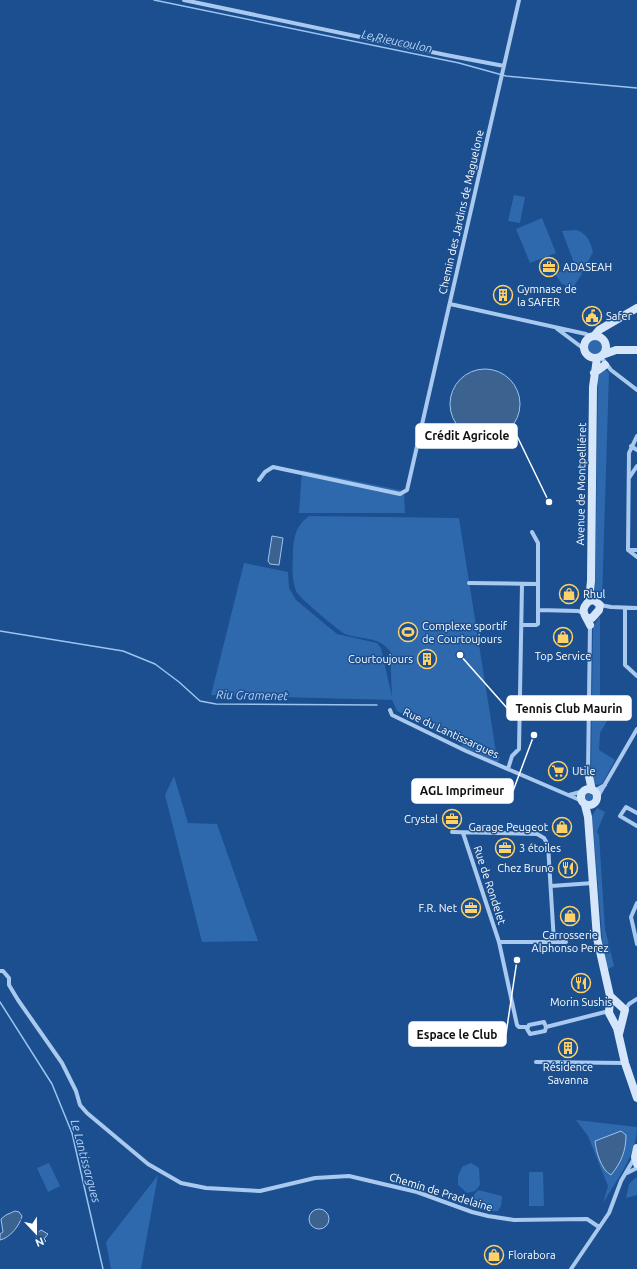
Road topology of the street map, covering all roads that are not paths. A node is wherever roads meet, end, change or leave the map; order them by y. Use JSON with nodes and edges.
{"nodes":[{"id":1,"x":184,"y":0,"type":"edge"},
{"id":2,"x":519,"y":0,"type":"edge"},
{"id":3,"x":504,"y":66,"type":"junction"},
{"id":4,"x":450,"y":304,"type":"junction"},
{"id":5,"x":637,"y":308,"type":"edge"},
{"id":6,"x":610,"y":324,"type":"junction"},
{"id":7,"x":555,"y":326,"type":"junction"},
{"id":8,"x":592,"y":337,"type":"junction"},
{"id":9,"x":606,"y":344,"type":"junction"},
{"id":10,"x":616,"y":350,"type":"junction"},
{"id":11,"x":637,"y":350,"type":"edge"},
{"id":12,"x":586,"y":352,"type":"junction"},
{"id":13,"x":601,"y":356,"type":"junction"},
{"id":14,"x":605,"y":365,"type":"junction"},
{"id":15,"x":594,"y":373,"type":"junction"},
{"id":16,"x":593,"y":387,"type":"junction"},
{"id":17,"x":637,"y":390,"type":"edge"},
{"id":18,"x":637,"y":436,"type":"edge"},
{"id":19,"x":631,"y":446,"type":"junction"},
{"id":20,"x":637,"y":450,"type":"edge"},
{"id":21,"x":637,"y":466,"type":"edge"},
{"id":22,"x":628,"y":478,"type":"junction"},
{"id":23,"x":259,"y":480,"type":"dead end"},
{"id":24,"x":532,"y":532,"type":"dead end"},
{"id":25,"x":628,"y":550,"type":"junction"},
{"id":26,"x":637,"y":550,"type":"edge"},
{"id":27,"x":637,"y":557,"type":"edge"},
{"id":28,"x":469,"y":582,"type":"dead end"},
{"id":29,"x":522,"y":584,"type":"junction"},
{"id":30,"x":538,"y":584,"type":"junction"},
{"id":31,"x":595,"y":604,"type":"junction"},
{"id":32,"x":625,"y":608,"type":"junction"},
{"id":33,"x":637,"y":608,"type":"edge"},
{"id":34,"x":538,"y":610,"type":"junction"},
{"id":35,"x":585,"y":616,"type":"junction"},
{"id":36,"x":521,"y":625,"type":"junction"},
{"id":37,"x":637,"y":676,"type":"edge"},
{"id":38,"x":390,"y":710,"type":"dead end"},
{"id":39,"x":637,"y":730,"type":"edge"},
{"id":40,"x":508,"y":769,"type":"junction"},
{"id":41,"x":588,"y":772,"type":"joint"},
{"id":42,"x":605,"y":784,"type":"junction"},
{"id":43,"x":590,"y":792,"type":"junction"},
{"id":44,"x":569,"y":794,"type":"junction"},
{"id":45,"x":586,"y":804,"type":"junction"},
{"id":46,"x":637,"y":813,"type":"edge"},
{"id":47,"x":637,"y":826,"type":"edge"},
{"id":48,"x":452,"y":832,"type":"dead end"},
{"id":49,"x":463,"y":833,"type":"junction"},
{"id":50,"x":593,"y":883,"type":"junction"},
{"id":51,"x":552,"y":886,"type":"junction"},
{"id":52,"x":637,"y":903,"type":"edge"},
{"id":53,"x":499,"y":942,"type":"junction"},
{"id":54,"x":554,"y":942,"type":"junction"},
{"id":55,"x":566,"y":942,"type":"dead end"},
{"id":56,"x":637,"y":944,"type":"edge"},
{"id":57,"x":0,"y":971,"type":"edge"},
{"id":58,"x":610,"y":996,"type":"junction"},
{"id":59,"x":637,"y":999,"type":"edge"},
{"id":60,"x":624,"y":1006,"type":"junction"},
{"id":61,"x":611,"y":1014,"type":"junction"},
{"id":62,"x":622,"y":1019,"type":"junction"},
{"id":63,"x":528,"y":1027,"type":"junction"},
{"id":64,"x":546,"y":1027,"type":"junction"},
{"id":65,"x":619,"y":1034,"type":"junction"},
{"id":66,"x":536,"y":1062,"type":"dead end"},
{"id":67,"x":625,"y":1063,"type":"junction"},
{"id":68,"x":637,"y":1098,"type":"edge"},
{"id":69,"x":637,"y":1148,"type":"edge"},
{"id":70,"x":636,"y":1160,"type":"edge"},
{"id":71,"x":637,"y":1168,"type":"edge"},
{"id":72,"x":625,"y":1174,"type":"junction"},
{"id":73,"x":599,"y":1227,"type":"junction"},
{"id":74,"x":571,"y":1269,"type":"edge"}],
"edges":[{"from":1,"to":3,"type":"street"},
{"from":2,"to":3,"type":"street","name":"Chemin des Jardins de Maguelone"},
{"from":3,"to":4,"type":"street","name":"Chemin des Jardins de Maguelone"},
{"from":4,"to":7,"type":"street","name":"Chemin des Jardins de Maguelone"},
{"from":4,"to":23,"type":"street"},
{"from":5,"to":6,"type":"street"},
{"from":6,"to":8,"type":"street"},
{"from":6,"to":9,"type":"street"},
{"from":7,"to":8,"type":"street","name":"Chemin des Jardins de Maguelone"},
{"from":7,"to":12,"type":"street","name":"Chemin des Jardins de Maguelone"},
{"from":8,"to":9,"type":"street"},
{"from":8,"to":12,"type":"street"},
{"from":9,"to":10,"type":"street"},
{"from":9,"to":13,"type":"street"},
{"from":10,"to":11,"type":"street"},
{"from":10,"to":13,"type":"street"},
{"from":12,"to":13,"type":"street"},
{"from":12,"to":16,"type":"street","name":"Avenue de Montpelliéret"},
{"from":13,"to":14,"type":"street"},
{"from":13,"to":15,"type":"street","name":"Avenue de Montpelliéret"},
{"from":14,"to":15,"type":"street"},
{"from":14,"to":17,"type":"street"},
{"from":15,"to":16,"type":"street","name":"Avenue de Montpelliéret"},
{"from":16,"to":31,"type":"street","name":"Avenue de Montpelliéret"},
{"from":18,"to":19,"type":"street"},
{"from":19,"to":20,"type":"street"},
{"from":19,"to":22,"type":"street"},
{"from":21,"to":22,"type":"street"},
{"from":22,"to":25,"type":"street"},
{"from":24,"to":30,"type":"street"},
{"from":25,"to":26,"type":"street"},
{"from":25,"to":27,"type":"street"},
{"from":28,"to":29,"type":"street"},
{"from":29,"to":30,"type":"street"},
{"from":29,"to":36,"type":"street","name":"Rue du Lantissargues"},
{"from":30,"to":34,"type":"street"},
{"from":31,"to":32,"type":"street"},
{"from":31,"to":35,"type":"street"},
{"from":31,"to":35,"type":"street"},
{"from":32,"to":33,"type":"street"},
{"from":32,"to":37,"type":"street"},
{"from":34,"to":35,"type":"street"},
{"from":34,"to":36,"type":"street"},
{"from":35,"to":41,"type":"street"},
{"from":36,"to":40,"type":"street","name":"Rue du Lantissargues"},
{"from":38,"to":40,"type":"street","name":"Rue du Lantissargues"},
{"from":39,"to":42,"type":"street"},
{"from":40,"to":44,"type":"street","name":"Rue du Lantissargues"},
{"from":41,"to":43,"type":"street"},
{"from":42,"to":43,"type":"street"},
{"from":42,"to":43,"type":"street"},
{"from":43,"to":44,"type":"street"},
{"from":43,"to":45,"type":"street"},
{"from":43,"to":45,"type":"street"},
{"from":44,"to":45,"type":"street","name":"Rue du Lantissargues"},
{"from":45,"to":50,"type":"street"},
{"from":46,"to":47,"type":"street"},
{"from":48,"to":49,"type":"street","name":"Rue de Rondelet"},
{"from":49,"to":51,"type":"street","name":"Rue de Rondelet"},
{"from":49,"to":53,"type":"street","name":"Rue de Rondelet"},
{"from":50,"to":51,"type":"street"},
{"from":50,"to":58,"type":"street"},
{"from":51,"to":54,"type":"street","name":"Rue de Rondelet"},
{"from":52,"to":56,"type":"street"},
{"from":53,"to":54,"type":"street","name":"Rue de Rondelet"},
{"from":53,"to":63,"type":"street","name":"Rue de Rondelet"},
{"from":54,"to":55,"type":"street","name":"Rue de Rondelet"},
{"from":57,"to":73,"type":"street","name":"Chemin de Pradelaine"},
{"from":58,"to":60,"type":"street"},
{"from":58,"to":61,"type":"street"},
{"from":59,"to":60,"type":"street"},
{"from":60,"to":61,"type":"street"},
{"from":60,"to":62,"type":"street"},
{"from":61,"to":62,"type":"street"},
{"from":61,"to":64,"type":"street"},
{"from":61,"to":65,"type":"street"},
{"from":62,"to":65,"type":"street"},
{"from":63,"to":64,"type":"street"},
{"from":63,"to":64,"type":"street"},
{"from":65,"to":67,"type":"street"},
{"from":66,"to":67,"type":"street"},
{"from":67,"to":68,"type":"street"},
{"from":69,"to":70,"type":"street"},
{"from":70,"to":72,"type":"street"},
{"from":71,"to":72,"type":"street"},
{"from":72,"to":73,"type":"street"},
{"from":73,"to":74,"type":"street"}]}
